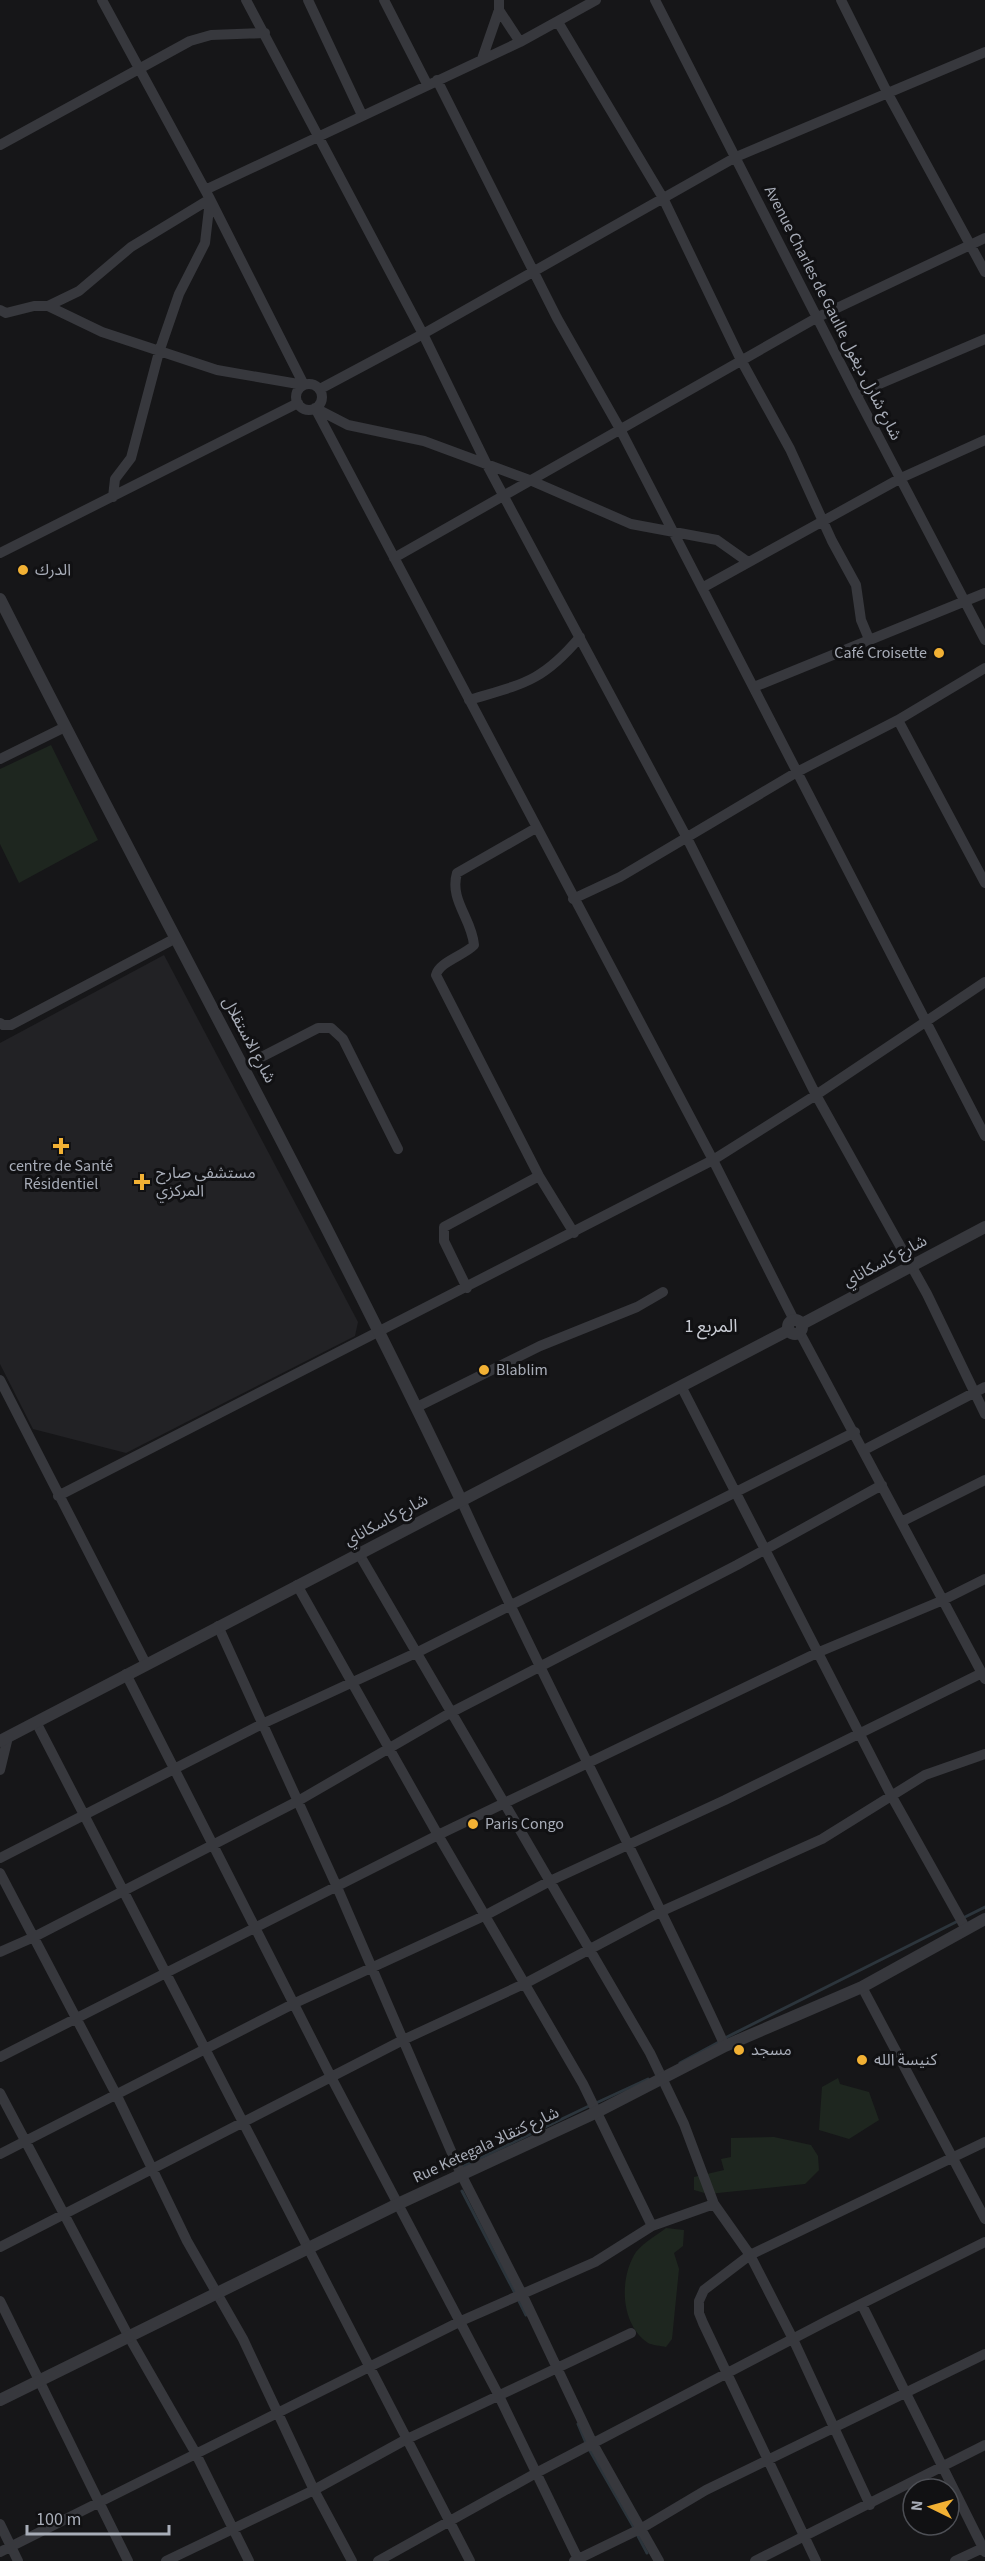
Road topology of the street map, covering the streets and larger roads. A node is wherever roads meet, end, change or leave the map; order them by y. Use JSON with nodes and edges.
{"nodes":[{"id":1,"x":102,"y":0,"type":"edge"},
{"id":2,"x":246,"y":0,"type":"edge"},
{"id":3,"x":308,"y":0,"type":"edge"},
{"id":4,"x":384,"y":0,"type":"edge"},
{"id":5,"x":596,"y":0,"type":"edge"},
{"id":6,"x":655,"y":0,"type":"edge"},
{"id":7,"x":841,"y":0,"type":"edge"},
{"id":8,"x":499,"y":5,"type":"edge"},
{"id":9,"x":558,"y":22,"type":"junction"},
{"id":10,"x":265,"y":33,"type":"junction"},
{"id":11,"x":520,"y":42,"type":"junction"},
{"id":12,"x":985,"y":52,"type":"edge"},
{"id":13,"x":482,"y":59,"type":"junction"},
{"id":14,"x":139,"y":67,"type":"junction"},
{"id":15,"x":432,"y":82,"type":"junction"},
{"id":16,"x":888,"y":94,"type":"junction"},
{"id":17,"x":362,"y":115,"type":"junction"},
{"id":18,"x":320,"y":136,"type":"junction"},
{"id":19,"x":0,"y":145,"type":"edge"},
{"id":20,"x":736,"y":157,"type":"junction"},
{"id":21,"x":207,"y":194,"type":"junction"},
{"id":22,"x":663,"y":198,"type":"junction"},
{"id":23,"x":985,"y":238,"type":"edge"},
{"id":24,"x":971,"y":245,"type":"junction"},
{"id":25,"x":534,"y":270,"type":"junction"},
{"id":26,"x":985,"y":272,"type":"edge"},
{"id":27,"x":48,"y":306,"type":"junction"},
{"id":28,"x":0,"y":310,"type":"edge"},
{"id":29,"x":818,"y":317,"type":"junction"},
{"id":30,"x":423,"y":334,"type":"junction"},
{"id":31,"x":985,"y":339,"type":"edge"},
{"id":32,"x":159,"y":352,"type":"junction"},
{"id":33,"x":741,"y":360,"type":"junction"},
{"id":34,"x":304,"y":385,"type":"junction"},
{"id":35,"x":320,"y":389,"type":"junction"},
{"id":36,"x":856,"y":394,"type":"junction"},
{"id":37,"x":298,"y":403,"type":"junction"},
{"id":38,"x":315,"y":408,"type":"junction"},
{"id":39,"x":620,"y":429,"type":"junction"},
{"id":40,"x":985,"y":440,"type":"edge"},
{"id":41,"x":487,"y":465,"type":"junction"},
{"id":42,"x":901,"y":478,"type":"junction"},
{"id":43,"x":532,"y":481,"type":"junction"},
{"id":44,"x":112,"y":496,"type":"junction"},
{"id":45,"x":505,"y":496,"type":"junction"},
{"id":46,"x":822,"y":522,"type":"junction"},
{"id":47,"x":672,"y":533,"type":"junction"},
{"id":48,"x":0,"y":553,"type":"edge"},
{"id":49,"x":394,"y":558,"type":"junction"},
{"id":50,"x":748,"y":562,"type":"junction"},
{"id":51,"x":702,"y":588,"type":"junction"},
{"id":52,"x":985,"y":593,"type":"edge"},
{"id":53,"x":0,"y":599,"type":"edge"},
{"id":54,"x":966,"y":601,"type":"junction"},
{"id":55,"x":580,"y":637,"type":"junction"},
{"id":56,"x":869,"y":639,"type":"junction"},
{"id":57,"x":985,"y":640,"type":"edge"},
{"id":58,"x":985,"y":668,"type":"edge"},
{"id":59,"x":754,"y":687,"type":"junction"},
{"id":60,"x":469,"y":700,"type":"junction"},
{"id":61,"x":898,"y":720,"type":"junction"},
{"id":62,"x":65,"y":727,"type":"junction"},
{"id":63,"x":0,"y":759,"type":"edge"},
{"id":64,"x":797,"y":772,"type":"junction"},
{"id":65,"x":536,"y":828,"type":"junction"},
{"id":66,"x":687,"y":838,"type":"junction"},
{"id":67,"x":985,"y":883,"type":"edge"},
{"id":68,"x":573,"y":899,"type":"junction"},
{"id":69,"x":176,"y":938,"type":"junction"},
{"id":70,"x":985,"y":982,"type":"edge"},
{"id":71,"x":926,"y":1022,"type":"junction"},
{"id":72,"x":0,"y":1023,"type":"edge"},
{"id":73,"x":244,"y":1066,"type":"junction"},
{"id":74,"x":816,"y":1095,"type":"junction"},
{"id":75,"x":985,"y":1136,"type":"edge"},
{"id":76,"x":398,"y":1149,"type":"dead end"},
{"id":77,"x":713,"y":1160,"type":"junction"},
{"id":78,"x":539,"y":1176,"type":"junction"},
{"id":79,"x":985,"y":1227,"type":"edge"},
{"id":80,"x":574,"y":1233,"type":"junction"},
{"id":81,"x":910,"y":1265,"type":"junction"},
{"id":82,"x":467,"y":1288,"type":"junction"},
{"id":83,"x":663,"y":1292,"type":"dead end"},
{"id":84,"x":796,"y":1327,"type":"junction"},
{"id":85,"x":381,"y":1332,"type":"junction"},
{"id":86,"x":0,"y":1380,"type":"edge"},
{"id":87,"x":681,"y":1386,"type":"junction"},
{"id":88,"x":985,"y":1387,"type":"edge"},
{"id":89,"x":972,"y":1393,"type":"junction"},
{"id":90,"x":417,"y":1407,"type":"junction"},
{"id":91,"x":985,"y":1414,"type":"edge"},
{"id":92,"x":855,"y":1432,"type":"junction"},
{"id":93,"x":864,"y":1450,"type":"junction"},
{"id":94,"x":985,"y":1480,"type":"edge"},
{"id":95,"x":882,"y":1485,"type":"junction"},
{"id":96,"x":735,"y":1492,"type":"junction"},
{"id":97,"x":58,"y":1496,"type":"junction"},
{"id":98,"x":461,"y":1500,"type":"junction"},
{"id":99,"x":901,"y":1522,"type":"junction"},
{"id":100,"x":766,"y":1549,"type":"junction"},
{"id":101,"x":359,"y":1554,"type":"junction"},
{"id":102,"x":985,"y":1579,"type":"edge"},
{"id":103,"x":297,"y":1585,"type":"junction"},
{"id":104,"x":941,"y":1600,"type":"junction"},
{"id":105,"x":508,"y":1605,"type":"junction"},
{"id":106,"x":218,"y":1626,"type":"junction"},
{"id":107,"x":418,"y":1652,"type":"junction"},
{"id":108,"x":819,"y":1652,"type":"junction"},
{"id":109,"x":146,"y":1664,"type":"junction"},
{"id":110,"x":540,"y":1667,"type":"junction"},
{"id":111,"x":126,"y":1674,"type":"junction"},
{"id":112,"x":983,"y":1676,"type":"edge"},
{"id":113,"x":351,"y":1683,"type":"junction"},
{"id":114,"x":450,"y":1713,"type":"junction"},
{"id":115,"x":36,"y":1722,"type":"junction"},
{"id":116,"x":262,"y":1725,"type":"junction"},
{"id":117,"x":860,"y":1731,"type":"junction"},
{"id":118,"x":4,"y":1739,"type":"edge"},
{"id":119,"x":389,"y":1747,"type":"junction"},
{"id":120,"x":985,"y":1754,"type":"edge"},
{"id":121,"x":586,"y":1763,"type":"junction"},
{"id":122,"x":0,"y":1770,"type":"edge"},
{"id":123,"x":175,"y":1771,"type":"junction"},
{"id":124,"x":891,"y":1795,"type":"junction"},
{"id":125,"x":298,"y":1801,"type":"junction"},
{"id":126,"x":504,"y":1803,"type":"junction"},
{"id":127,"x":85,"y":1815,"type":"junction"},
{"id":128,"x":438,"y":1835,"type":"junction"},
{"id":129,"x":629,"y":1843,"type":"junction"},
{"id":130,"x":213,"y":1845,"type":"junction"},
{"id":131,"x":0,"y":1858,"type":"edge"},
{"id":132,"x":0,"y":1873,"type":"edge"},
{"id":133,"x":550,"y":1881,"type":"junction"},
{"id":134,"x":337,"y":1887,"type":"junction"},
{"id":135,"x":123,"y":1890,"type":"junction"},
{"id":136,"x":660,"y":1912,"type":"junction"},
{"id":137,"x":486,"y":1915,"type":"junction"},
{"id":138,"x":985,"y":1919,"type":"edge"},
{"id":139,"x":256,"y":1928,"type":"junction"},
{"id":140,"x":966,"y":1929,"type":"junction"},
{"id":141,"x":34,"y":1937,"type":"junction"},
{"id":142,"x":588,"y":1950,"type":"junction"},
{"id":143,"x":0,"y":1952,"type":"edge"},
{"id":144,"x":372,"y":1966,"type":"junction"},
{"id":145,"x":165,"y":1972,"type":"junction"},
{"id":146,"x":526,"y":1983,"type":"junction"},
{"id":147,"x":862,"y":1987,"type":"junction"},
{"id":148,"x":295,"y":2003,"type":"junction"},
{"id":149,"x":76,"y":2019,"type":"junction"},
{"id":150,"x":403,"y":2040,"type":"junction"},
{"id":151,"x":725,"y":2046,"type":"junction"},
{"id":152,"x":206,"y":2049,"type":"junction"},
{"id":153,"x":0,"y":2057,"type":"edge"},
{"id":154,"x":331,"y":2077,"type":"junction"},
{"id":155,"x":663,"y":2078,"type":"junction"},
{"id":156,"x":0,"y":2093,"type":"edge"},
{"id":157,"x":117,"y":2096,"type":"junction"},
{"id":158,"x":597,"y":2112,"type":"junction"},
{"id":159,"x":242,"y":2122,"type":"junction"},
{"id":160,"x":26,"y":2142,"type":"junction"},
{"id":161,"x":985,"y":2142,"type":"edge"},
{"id":162,"x":0,"y":2154,"type":"edge"},
{"id":163,"x":952,"y":2159,"type":"junction"},
{"id":164,"x":151,"y":2171,"type":"junction"},
{"id":165,"x":461,"y":2174,"type":"junction"},
{"id":166,"x":400,"y":2203,"type":"junction"},
{"id":167,"x":714,"y":2204,"type":"junction"},
{"id":168,"x":65,"y":2214,"type":"junction"},
{"id":169,"x":985,"y":2219,"type":"edge"},
{"id":170,"x":652,"y":2226,"type":"junction"},
{"id":171,"x":985,"y":2242,"type":"edge"},
{"id":172,"x":0,"y":2247,"type":"edge"},
{"id":173,"x":307,"y":2249,"type":"junction"},
{"id":174,"x":750,"y":2255,"type":"junction"},
{"id":175,"x":216,"y":2294,"type":"junction"},
{"id":176,"x":522,"y":2294,"type":"junction"},
{"id":177,"x":0,"y":2301,"type":"edge"},
{"id":178,"x":862,"y":2305,"type":"junction"},
{"id":179,"x":461,"y":2321,"type":"junction"},
{"id":180,"x":631,"y":2332,"type":"dead end"},
{"id":181,"x":129,"y":2337,"type":"junction"},
{"id":182,"x":793,"y":2339,"type":"junction"},
{"id":183,"x":985,"y":2354,"type":"edge"},
{"id":184,"x":557,"y":2366,"type":"junction"},
{"id":185,"x":370,"y":2368,"type":"junction"},
{"id":186,"x":728,"y":2374,"type":"junction"},
{"id":187,"x":40,"y":2380,"type":"junction"},
{"id":188,"x":906,"y":2393,"type":"junction"},
{"id":189,"x":498,"y":2394,"type":"junction"},
{"id":190,"x":0,"y":2400,"type":"edge"},
{"id":191,"x":278,"y":2413,"type":"junction"},
{"id":192,"x":835,"y":2428,"type":"junction"},
{"id":193,"x":405,"y":2439,"type":"junction"},
{"id":194,"x":593,"y":2444,"type":"junction"},
{"id":195,"x":985,"y":2445,"type":"edge"},
{"id":196,"x":195,"y":2452,"type":"junction"},
{"id":197,"x":768,"y":2461,"type":"junction"},
{"id":198,"x":941,"y":2468,"type":"junction"},
{"id":199,"x":538,"y":2472,"type":"junction"},
{"id":200,"x":314,"y":2490,"type":"junction"},
{"id":201,"x":100,"y":2501,"type":"junction"},
{"id":202,"x":870,"y":2505,"type":"junction"},
{"id":203,"x":450,"y":2522,"type":"junction"},
{"id":204,"x":0,"y":2524,"type":"edge"},
{"id":205,"x":231,"y":2528,"type":"junction"},
{"id":206,"x":642,"y":2528,"type":"junction"},
{"id":207,"x":803,"y":2536,"type":"junction"},
{"id":208,"x":11,"y":2546,"type":"junction"},
{"id":209,"x":984,"y":2549,"type":"edge"},
{"id":210,"x":0,"y":2552,"type":"edge"},
{"id":211,"x":577,"y":2560,"type":"edge"},
{"id":212,"x":18,"y":2561,"type":"edge"},
{"id":213,"x":128,"y":2561,"type":"edge"},
{"id":214,"x":166,"y":2561,"type":"edge"},
{"id":215,"x":249,"y":2561,"type":"edge"},
{"id":216,"x":352,"y":2561,"type":"edge"},
{"id":217,"x":378,"y":2561,"type":"edge"},
{"id":218,"x":470,"y":2561,"type":"edge"},
{"id":219,"x":658,"y":2561,"type":"edge"},
{"id":220,"x":755,"y":2561,"type":"edge"},
{"id":221,"x":816,"y":2561,"type":"edge"},
{"id":222,"x":955,"y":2561,"type":"edge"}],
"edges":[{"from":1,"to":14,"type":"street"},
{"from":2,"to":10,"type":"street"},
{"from":3,"to":17,"type":"street"},
{"from":4,"to":15,"type":"street"},
{"from":5,"to":9,"type":"street"},
{"from":6,"to":20,"type":"street","name":"Avenue Charles de Gaulle شارع شارل ديغول"},
{"from":7,"to":16,"type":"street"},
{"from":8,"to":11,"type":"street"},
{"from":8,"to":13,"type":"street"},
{"from":9,"to":11,"type":"street"},
{"from":9,"to":22,"type":"street"},
{"from":10,"to":14,"type":"street"},
{"from":10,"to":18,"type":"street"},
{"from":11,"to":13,"type":"street"},
{"from":12,"to":16,"type":"street"},
{"from":13,"to":15,"type":"street"},
{"from":14,"to":19,"type":"street"},
{"from":14,"to":21,"type":"street"},
{"from":15,"to":17,"type":"street"},
{"from":15,"to":25,"type":"street"},
{"from":16,"to":20,"type":"street"},
{"from":16,"to":24,"type":"street"},
{"from":17,"to":18,"type":"street"},
{"from":18,"to":21,"type":"street"},
{"from":18,"to":30,"type":"street"},
{"from":20,"to":22,"type":"street"},
{"from":20,"to":29,"type":"street","name":"Avenue Charles de Gaulle شارع شارل ديغول"},
{"from":21,"to":27,"type":"street"},
{"from":21,"to":32,"type":"street"},
{"from":21,"to":34,"type":"street"},
{"from":22,"to":25,"type":"street"},
{"from":22,"to":33,"type":"street"},
{"from":23,"to":24,"type":"street"},
{"from":24,"to":26,"type":"street"},
{"from":24,"to":29,"type":"street"},
{"from":25,"to":30,"type":"street"},
{"from":25,"to":39,"type":"street"},
{"from":27,"to":28,"type":"street"},
{"from":27,"to":32,"type":"street"},
{"from":29,"to":33,"type":"street"},
{"from":29,"to":36,"type":"street","name":"Avenue Charles de Gaulle شارع شارل ديغول"},
{"from":30,"to":35,"type":"street"},
{"from":30,"to":41,"type":"street"},
{"from":31,"to":36,"type":"street"},
{"from":32,"to":34,"type":"street"},
{"from":32,"to":44,"type":"street"},
{"from":33,"to":39,"type":"street"},
{"from":33,"to":46,"type":"street"},
{"from":34,"to":35,"type":"street"},
{"from":34,"to":37,"type":"street"},
{"from":35,"to":38,"type":"street"},
{"from":36,"to":42,"type":"street","name":"Avenue Charles de Gaulle شارع شارل ديغول"},
{"from":37,"to":38,"type":"street"},
{"from":37,"to":44,"type":"street"},
{"from":38,"to":41,"type":"street"},
{"from":38,"to":49,"type":"street"},
{"from":39,"to":43,"type":"street"},
{"from":39,"to":47,"type":"street"},
{"from":40,"to":42,"type":"street"},
{"from":41,"to":43,"type":"street"},
{"from":41,"to":45,"type":"street"},
{"from":42,"to":46,"type":"street"},
{"from":42,"to":54,"type":"street","name":"Avenue Charles de Gaulle شارع شارل ديغول"},
{"from":43,"to":45,"type":"street"},
{"from":43,"to":47,"type":"street"},
{"from":44,"to":48,"type":"street"},
{"from":45,"to":49,"type":"street"},
{"from":45,"to":55,"type":"street"},
{"from":46,"to":50,"type":"street"},
{"from":46,"to":56,"type":"street"},
{"from":47,"to":50,"type":"street"},
{"from":47,"to":51,"type":"street"},
{"from":49,"to":60,"type":"street"},
{"from":50,"to":51,"type":"street"},
{"from":51,"to":59,"type":"street"},
{"from":52,"to":54,"type":"street"},
{"from":53,"to":62,"type":"street","name":"شارع الاستقلال"},
{"from":54,"to":56,"type":"street"},
{"from":54,"to":57,"type":"street","name":"Avenue Charles de Gaulle شارع شارل ديغول"},
{"from":55,"to":60,"type":"street"},
{"from":55,"to":66,"type":"street"},
{"from":56,"to":59,"type":"street"},
{"from":58,"to":61,"type":"street"},
{"from":59,"to":64,"type":"street"},
{"from":60,"to":65,"type":"street"},
{"from":61,"to":64,"type":"street"},
{"from":61,"to":67,"type":"street"},
{"from":62,"to":63,"type":"street"},
{"from":62,"to":69,"type":"street","name":"شارع الاستقلال"},
{"from":64,"to":66,"type":"street"},
{"from":64,"to":71,"type":"street"},
{"from":65,"to":68,"type":"street"},
{"from":65,"to":78,"type":"street"},
{"from":66,"to":68,"type":"street"},
{"from":66,"to":74,"type":"street"},
{"from":68,"to":77,"type":"street"},
{"from":69,"to":72,"type":"street"},
{"from":69,"to":73,"type":"street","name":"شارع الاستقلال"},
{"from":70,"to":71,"type":"street"},
{"from":71,"to":74,"type":"street"},
{"from":71,"to":75,"type":"street"},
{"from":73,"to":76,"type":"street"},
{"from":73,"to":85,"type":"street","name":"شارع الاستقلال"},
{"from":74,"to":77,"type":"street"},
{"from":74,"to":81,"type":"street"},
{"from":77,"to":80,"type":"street"},
{"from":77,"to":84,"type":"street"},
{"from":78,"to":80,"type":"street"},
{"from":78,"to":82,"type":"street"},
{"from":79,"to":81,"type":"street","name":"شارع كاسكاناي"},
{"from":80,"to":82,"type":"street"},
{"from":81,"to":84,"type":"street","name":"شارع كاسكاناي"},
{"from":81,"to":89,"type":"street"},
{"from":82,"to":85,"type":"street"},
{"from":83,"to":90,"type":"street"},
{"from":84,"to":87,"type":"street","name":"شارع كاسكاناي"},
{"from":84,"to":92,"type":"street"},
{"from":85,"to":90,"type":"street","name":"شارع الاستقلال"},
{"from":85,"to":97,"type":"street"},
{"from":86,"to":97,"type":"street"},
{"from":87,"to":96,"type":"street"},
{"from":87,"to":98,"type":"street","name":"شارع كاسكاناي"},
{"from":88,"to":89,"type":"street"},
{"from":89,"to":91,"type":"street"},
{"from":89,"to":93,"type":"street"},
{"from":90,"to":98,"type":"street","name":"شارع الاستقلال"},
{"from":92,"to":93,"type":"street"},
{"from":92,"to":96,"type":"street"},
{"from":93,"to":95,"type":"street"},
{"from":94,"to":99,"type":"street"},
{"from":95,"to":99,"type":"street"},
{"from":95,"to":100,"type":"street"},
{"from":96,"to":100,"type":"street"},
{"from":96,"to":105,"type":"street"},
{"from":97,"to":109,"type":"street"},
{"from":98,"to":101,"type":"street","name":"شارع كاسكاناي"},
{"from":98,"to":105,"type":"street"},
{"from":99,"to":104,"type":"street"},
{"from":100,"to":108,"type":"street"},
{"from":100,"to":110,"type":"street"},
{"from":101,"to":103,"type":"street","name":"شارع كاسكاناي"},
{"from":101,"to":107,"type":"street"},
{"from":102,"to":104,"type":"street"},
{"from":103,"to":106,"type":"street","name":"شارع كاسكاناي"},
{"from":103,"to":113,"type":"street"},
{"from":104,"to":108,"type":"street"},
{"from":104,"to":112,"type":"street"},
{"from":105,"to":107,"type":"street"},
{"from":105,"to":110,"type":"street"},
{"from":106,"to":109,"type":"street","name":"شارع كاسكاناي"},
{"from":106,"to":116,"type":"street"},
{"from":107,"to":113,"type":"street"},
{"from":107,"to":114,"type":"street"},
{"from":108,"to":117,"type":"street"},
{"from":108,"to":121,"type":"street"},
{"from":109,"to":111,"type":"street","name":"شارع كاسكاناي"},
{"from":110,"to":114,"type":"street"},
{"from":110,"to":121,"type":"street"},
{"from":111,"to":115,"type":"street","name":"شارع كاسكاناي"},
{"from":111,"to":123,"type":"street"},
{"from":112,"to":117,"type":"street"},
{"from":113,"to":116,"type":"street"},
{"from":113,"to":119,"type":"street"},
{"from":114,"to":119,"type":"street"},
{"from":114,"to":126,"type":"street"},
{"from":115,"to":118,"type":"street","name":"شارع كاسكاناي"},
{"from":115,"to":127,"type":"street"},
{"from":116,"to":123,"type":"street"},
{"from":116,"to":125,"type":"street"},
{"from":117,"to":124,"type":"street"},
{"from":117,"to":129,"type":"street"},
{"from":118,"to":122,"type":"street"},
{"from":119,"to":125,"type":"street"},
{"from":119,"to":128,"type":"street"},
{"from":120,"to":124,"type":"street"},
{"from":121,"to":126,"type":"street"},
{"from":121,"to":129,"type":"street"},
{"from":123,"to":127,"type":"street"},
{"from":123,"to":130,"type":"street"},
{"from":124,"to":136,"type":"street"},
{"from":124,"to":140,"type":"street"},
{"from":125,"to":130,"type":"street"},
{"from":125,"to":134,"type":"street"},
{"from":126,"to":128,"type":"street"},
{"from":126,"to":133,"type":"street"},
{"from":127,"to":131,"type":"street"},
{"from":127,"to":135,"type":"street"},
{"from":128,"to":134,"type":"street"},
{"from":128,"to":137,"type":"street"},
{"from":129,"to":133,"type":"street"},
{"from":129,"to":136,"type":"street"},
{"from":130,"to":135,"type":"street"},
{"from":130,"to":139,"type":"street"},
{"from":132,"to":141,"type":"street"},
{"from":133,"to":137,"type":"street"},
{"from":133,"to":142,"type":"street"},
{"from":134,"to":139,"type":"street"},
{"from":134,"to":144,"type":"street"},
{"from":135,"to":141,"type":"street"},
{"from":135,"to":145,"type":"street"},
{"from":136,"to":142,"type":"street"},
{"from":136,"to":151,"type":"street"},
{"from":137,"to":144,"type":"street"},
{"from":137,"to":146,"type":"street"},
{"from":138,"to":140,"type":"street","name":"Rue Ketegala شارع كتقالا"},
{"from":139,"to":145,"type":"street"},
{"from":139,"to":148,"type":"street"},
{"from":140,"to":147,"type":"street","name":"Rue Ketegala شارع كتقالا"},
{"from":141,"to":143,"type":"street"},
{"from":141,"to":149,"type":"street"},
{"from":142,"to":146,"type":"street"},
{"from":142,"to":155,"type":"street"},
{"from":144,"to":148,"type":"street"},
{"from":144,"to":150,"type":"street"},
{"from":145,"to":149,"type":"street"},
{"from":145,"to":152,"type":"street"},
{"from":146,"to":150,"type":"street"},
{"from":146,"to":158,"type":"street"},
{"from":147,"to":151,"type":"street","name":"Rue Ketegala شارع كتقالا"},
{"from":147,"to":163,"type":"street"},
{"from":148,"to":152,"type":"street"},
{"from":148,"to":154,"type":"street"},
{"from":149,"to":153,"type":"street"},
{"from":149,"to":157,"type":"street"},
{"from":150,"to":154,"type":"street"},
{"from":150,"to":165,"type":"street"},
{"from":151,"to":155,"type":"street","name":"Rue Ketegala شارع كتقالا"},
{"from":152,"to":157,"type":"street"},
{"from":152,"to":159,"type":"street"},
{"from":154,"to":159,"type":"street"},
{"from":154,"to":166,"type":"street"},
{"from":155,"to":158,"type":"street","name":"Rue Ketegala شارع كتقالا"},
{"from":155,"to":167,"type":"street"},
{"from":156,"to":160,"type":"street"},
{"from":157,"to":160,"type":"street"},
{"from":157,"to":164,"type":"street"},
{"from":158,"to":165,"type":"street","name":"Rue Ketegala شارع كتقالا"},
{"from":158,"to":170,"type":"street"},
{"from":159,"to":164,"type":"street"},
{"from":159,"to":173,"type":"street"},
{"from":160,"to":162,"type":"street"},
{"from":160,"to":168,"type":"street"},
{"from":161,"to":163,"type":"street"},
{"from":163,"to":169,"type":"street"},
{"from":163,"to":174,"type":"street"},
{"from":164,"to":168,"type":"street"},
{"from":164,"to":175,"type":"street"},
{"from":165,"to":166,"type":"street","name":"Rue Ketegala شارع كتقالا"},
{"from":165,"to":176,"type":"street"},
{"from":166,"to":173,"type":"street","name":"Rue Ketegala شارع كتقالا"},
{"from":166,"to":179,"type":"street"},
{"from":167,"to":170,"type":"street"},
{"from":167,"to":174,"type":"street"},
{"from":168,"to":172,"type":"street"},
{"from":168,"to":181,"type":"street"},
{"from":170,"to":176,"type":"street"},
{"from":171,"to":178,"type":"street"},
{"from":173,"to":175,"type":"street","name":"Rue Ketegala شارع كتقالا"},
{"from":173,"to":185,"type":"street"},
{"from":174,"to":182,"type":"street"},
{"from":174,"to":186,"type":"street"},
{"from":175,"to":181,"type":"street","name":"Rue Ketegala شارع كتقالا"},
{"from":175,"to":191,"type":"street"},
{"from":176,"to":179,"type":"street"},
{"from":176,"to":184,"type":"street"},
{"from":177,"to":187,"type":"street"},
{"from":178,"to":182,"type":"street"},
{"from":178,"to":188,"type":"street"},
{"from":179,"to":185,"type":"street"},
{"from":179,"to":189,"type":"street"},
{"from":180,"to":184,"type":"street"},
{"from":181,"to":187,"type":"street","name":"Rue Ketegala شارع كتقالا"},
{"from":181,"to":196,"type":"street"},
{"from":182,"to":186,"type":"street"},
{"from":182,"to":192,"type":"street"},
{"from":183,"to":188,"type":"street"},
{"from":184,"to":189,"type":"street"},
{"from":184,"to":194,"type":"street"},
{"from":185,"to":191,"type":"street"},
{"from":185,"to":193,"type":"street"},
{"from":186,"to":194,"type":"street"},
{"from":186,"to":197,"type":"street"},
{"from":187,"to":190,"type":"street","name":"Rue Ketegala شارع كتقالا"},
{"from":187,"to":201,"type":"street"},
{"from":188,"to":192,"type":"street"},
{"from":188,"to":198,"type":"street"},
{"from":189,"to":193,"type":"street"},
{"from":189,"to":199,"type":"street"},
{"from":191,"to":196,"type":"street"},
{"from":191,"to":200,"type":"street"},
{"from":192,"to":197,"type":"street"},
{"from":192,"to":202,"type":"street"},
{"from":193,"to":200,"type":"street"},
{"from":193,"to":203,"type":"street"},
{"from":194,"to":199,"type":"street"},
{"from":194,"to":206,"type":"street"},
{"from":195,"to":198,"type":"street"},
{"from":196,"to":201,"type":"street"},
{"from":196,"to":205,"type":"street"},
{"from":197,"to":206,"type":"street"},
{"from":197,"to":207,"type":"street"},
{"from":198,"to":202,"type":"street"},
{"from":198,"to":209,"type":"street"},
{"from":199,"to":203,"type":"street"},
{"from":199,"to":211,"type":"street"},
{"from":200,"to":205,"type":"street"},
{"from":200,"to":216,"type":"street"},
{"from":201,"to":208,"type":"street"},
{"from":201,"to":213,"type":"street"},
{"from":202,"to":207,"type":"street"},
{"from":203,"to":217,"type":"street"},
{"from":203,"to":218,"type":"street"},
{"from":204,"to":208,"type":"street"},
{"from":205,"to":214,"type":"street"},
{"from":205,"to":215,"type":"street"},
{"from":206,"to":211,"type":"street"},
{"from":206,"to":219,"type":"street"},
{"from":207,"to":220,"type":"street"},
{"from":207,"to":221,"type":"street"},
{"from":208,"to":210,"type":"street"},
{"from":208,"to":212,"type":"street"},
{"from":209,"to":222,"type":"street"}]}
